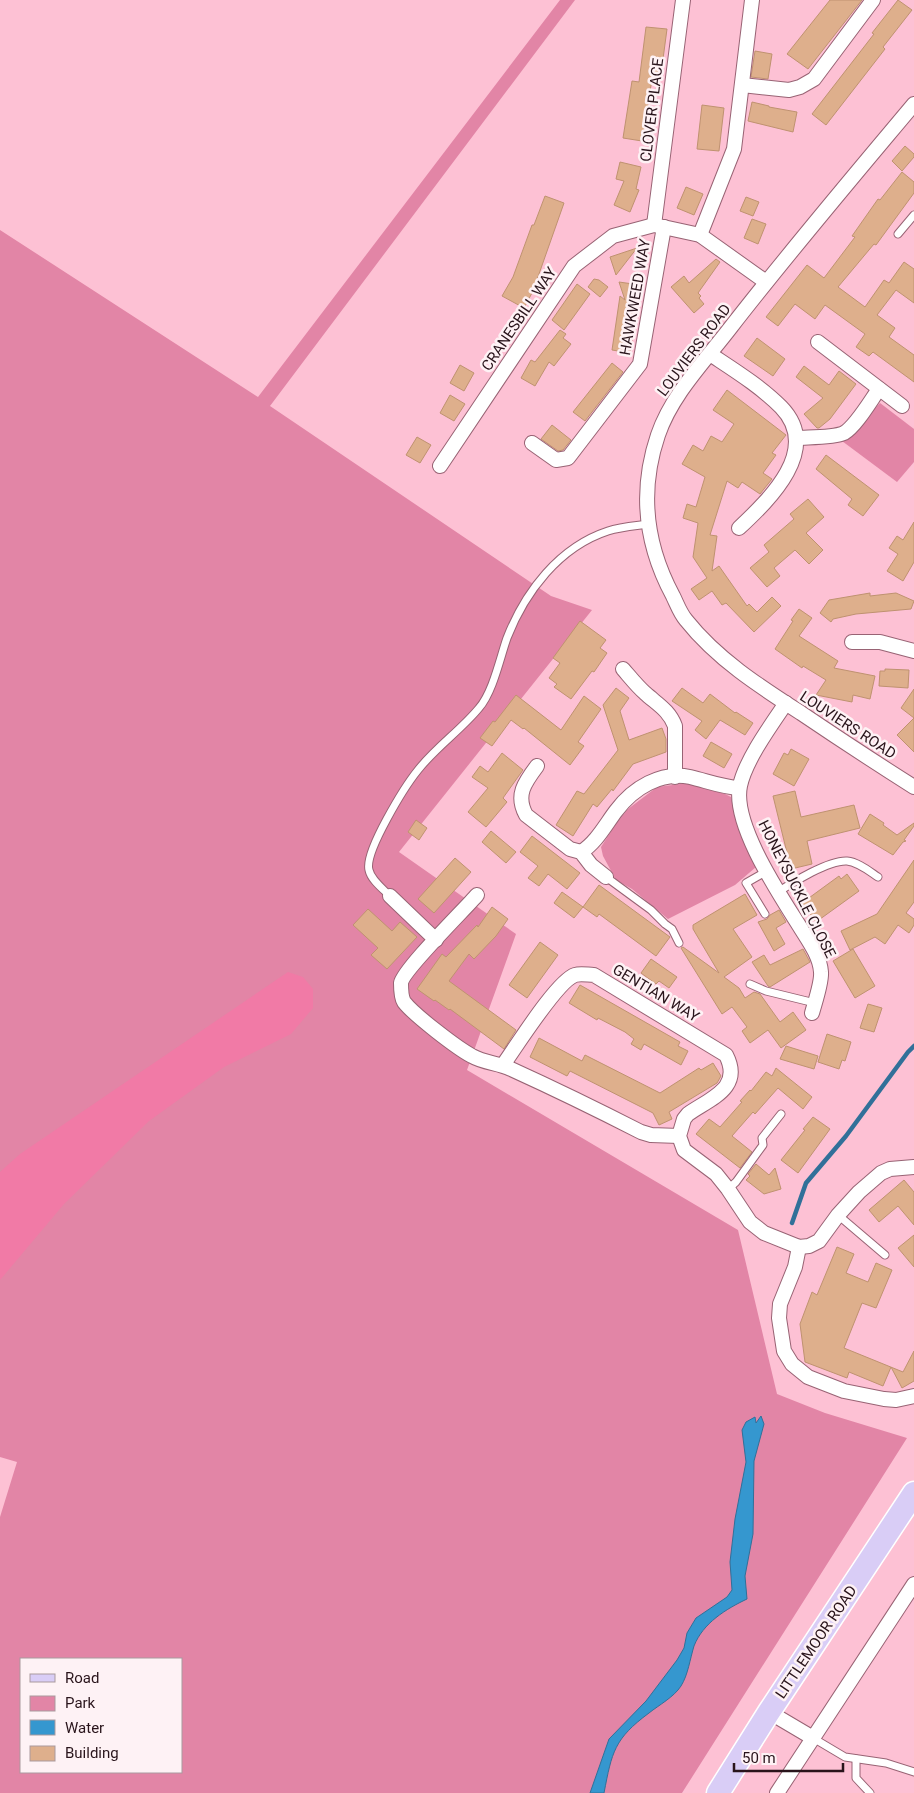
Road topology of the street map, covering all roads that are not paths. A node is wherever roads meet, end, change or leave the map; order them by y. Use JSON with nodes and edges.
{"nodes":[{"id":1,"x":683,"y":0,"type":"edge"},
{"id":2,"x":752,"y":0,"type":"edge"},
{"id":3,"x":873,"y":0,"type":"edge"},
{"id":4,"x":742,"y":85,"type":"junction"},
{"id":5,"x":914,"y":104,"type":"edge"},
{"id":6,"x":914,"y":215,"type":"edge"},
{"id":7,"x":659,"y":226,"type":"junction"},
{"id":8,"x":898,"y":234,"type":"dead end"},
{"id":9,"x":700,"y":235,"type":"junction"},
{"id":10,"x":766,"y":282,"type":"junction"},
{"id":11,"x":818,"y":342,"type":"dead end"},
{"id":12,"x":710,"y":354,"type":"junction"},
{"id":13,"x":879,"y":389,"type":"junction"},
{"id":14,"x":902,"y":406,"type":"dead end"},
{"id":15,"x":796,"y":438,"type":"junction"},
{"id":16,"x":532,"y":443,"type":"dead end"},
{"id":17,"x":440,"y":466,"type":"dead end"},
{"id":18,"x":648,"y":524,"type":"junction"},
{"id":19,"x":739,"y":528,"type":"dead end"},
{"id":20,"x":852,"y":642,"type":"dead end"},
{"id":21,"x":914,"y":651,"type":"edge"},
{"id":22,"x":623,"y":668,"type":"dead end"},
{"id":23,"x":786,"y":703,"type":"junction"},
{"id":24,"x":537,"y":766,"type":"dead end"},
{"id":25,"x":675,"y":777,"type":"junction"},
{"id":26,"x":914,"y":787,"type":"edge"},
{"id":27,"x":739,"y":788,"type":"junction"},
{"id":28,"x":581,"y":852,"type":"junction"},
{"id":29,"x":767,"y":871,"type":"junction"},
{"id":30,"x":606,"y":876,"type":"joint"},
{"id":31,"x":878,"y":877,"type":"dead end"},
{"id":32,"x":778,"y":892,"type":"junction"},
{"id":33,"x":478,"y":895,"type":"dead end"},
{"id":34,"x":390,"y":896,"type":"joint"},
{"id":35,"x":765,"y":914,"type":"dead end"},
{"id":36,"x":436,"y":940,"type":"junction"},
{"id":37,"x":679,"y":943,"type":"dead end"},
{"id":38,"x":750,"y":984,"type":"dead end"},
{"id":39,"x":814,"y":1008,"type":"joint"},
{"id":40,"x":503,"y":1065,"type":"junction"},
{"id":41,"x":781,"y":1114,"type":"dead end"},
{"id":42,"x":679,"y":1136,"type":"junction"},
{"id":43,"x":914,"y":1167,"type":"edge"},
{"id":44,"x":728,"y":1188,"type":"junction"},
{"id":45,"x":838,"y":1215,"type":"junction"},
{"id":46,"x":799,"y":1247,"type":"junction"},
{"id":47,"x":885,"y":1255,"type":"dead end"},
{"id":48,"x":914,"y":1396,"type":"edge"},
{"id":49,"x":914,"y":1493,"type":"edge"},
{"id":50,"x":912,"y":1592,"type":"edge"},
{"id":51,"x":769,"y":1712,"type":"junction"},
{"id":52,"x":813,"y":1738,"type":"junction"},
{"id":53,"x":856,"y":1759,"type":"junction"},
{"id":54,"x":914,"y":1772,"type":"edge"},
{"id":55,"x":718,"y":1793,"type":"edge"},
{"id":56,"x":776,"y":1793,"type":"edge"},
{"id":57,"x":870,"y":1793,"type":"edge"}],
"edges":[{"from":1,"to":7,"type":"street","name":"CLOVER PLACE"},
{"from":2,"to":4,"type":"street"},
{"from":3,"to":4,"type":"street"},
{"from":4,"to":9,"type":"street"},
{"from":5,"to":10,"type":"street","name":"LOUVIERS ROAD"},
{"from":6,"to":8,"type":"lane"},
{"from":7,"to":9,"type":"street"},
{"from":7,"to":16,"type":"street","name":"HAWKWEED WAY"},
{"from":7,"to":17,"type":"street","name":"CRANESBILL WAY"},
{"from":9,"to":10,"type":"street"},
{"from":10,"to":12,"type":"street","name":"LOUVIERS ROAD"},
{"from":11,"to":13,"type":"street"},
{"from":12,"to":15,"type":"street"},
{"from":12,"to":18,"type":"street","name":"LOUVIERS ROAD"},
{"from":13,"to":14,"type":"street"},
{"from":13,"to":15,"type":"street"},
{"from":15,"to":19,"type":"street"},
{"from":18,"to":23,"type":"street","name":"LOUVIERS ROAD"},
{"from":18,"to":34,"type":"lane"},
{"from":20,"to":21,"type":"street"},
{"from":22,"to":25,"type":"street"},
{"from":23,"to":26,"type":"street","name":"LOUVIERS ROAD"},
{"from":23,"to":27,"type":"street","name":"HONEYSUCKLE CLOSE"},
{"from":24,"to":28,"type":"street"},
{"from":25,"to":27,"type":"street"},
{"from":25,"to":28,"type":"street"},
{"from":27,"to":29,"type":"street","name":"HONEYSUCKLE CLOSE"},
{"from":28,"to":30,"type":"street"},
{"from":29,"to":32,"type":"street","name":"HONEYSUCKLE CLOSE"},
{"from":29,"to":35,"type":"lane"},
{"from":30,"to":37,"type":"lane"},
{"from":31,"to":32,"type":"lane"},
{"from":32,"to":39,"type":"street","name":"HONEYSUCKLE CLOSE"},
{"from":33,"to":36,"type":"street"},
{"from":34,"to":36,"type":"street"},
{"from":36,"to":40,"type":"street"},
{"from":38,"to":39,"type":"lane"},
{"from":40,"to":42,"type":"street"},
{"from":40,"to":42,"type":"street","name":"GENTIAN WAY"},
{"from":41,"to":44,"type":"lane"},
{"from":42,"to":44,"type":"street"},
{"from":43,"to":45,"type":"street"},
{"from":44,"to":46,"type":"street"},
{"from":45,"to":46,"type":"street"},
{"from":45,"to":47,"type":"lane"},
{"from":46,"to":48,"type":"street"},
{"from":49,"to":51,"type":"main road","name":"LITTLEMOOR ROAD"},
{"from":50,"to":52,"type":"street"},
{"from":51,"to":52,"type":"street"},
{"from":51,"to":55,"type":"main road","name":"LITTLEMOOR ROAD"},
{"from":52,"to":53,"type":"lane"},
{"from":52,"to":56,"type":"street"},
{"from":53,"to":54,"type":"lane"},
{"from":53,"to":57,"type":"lane"}]}
